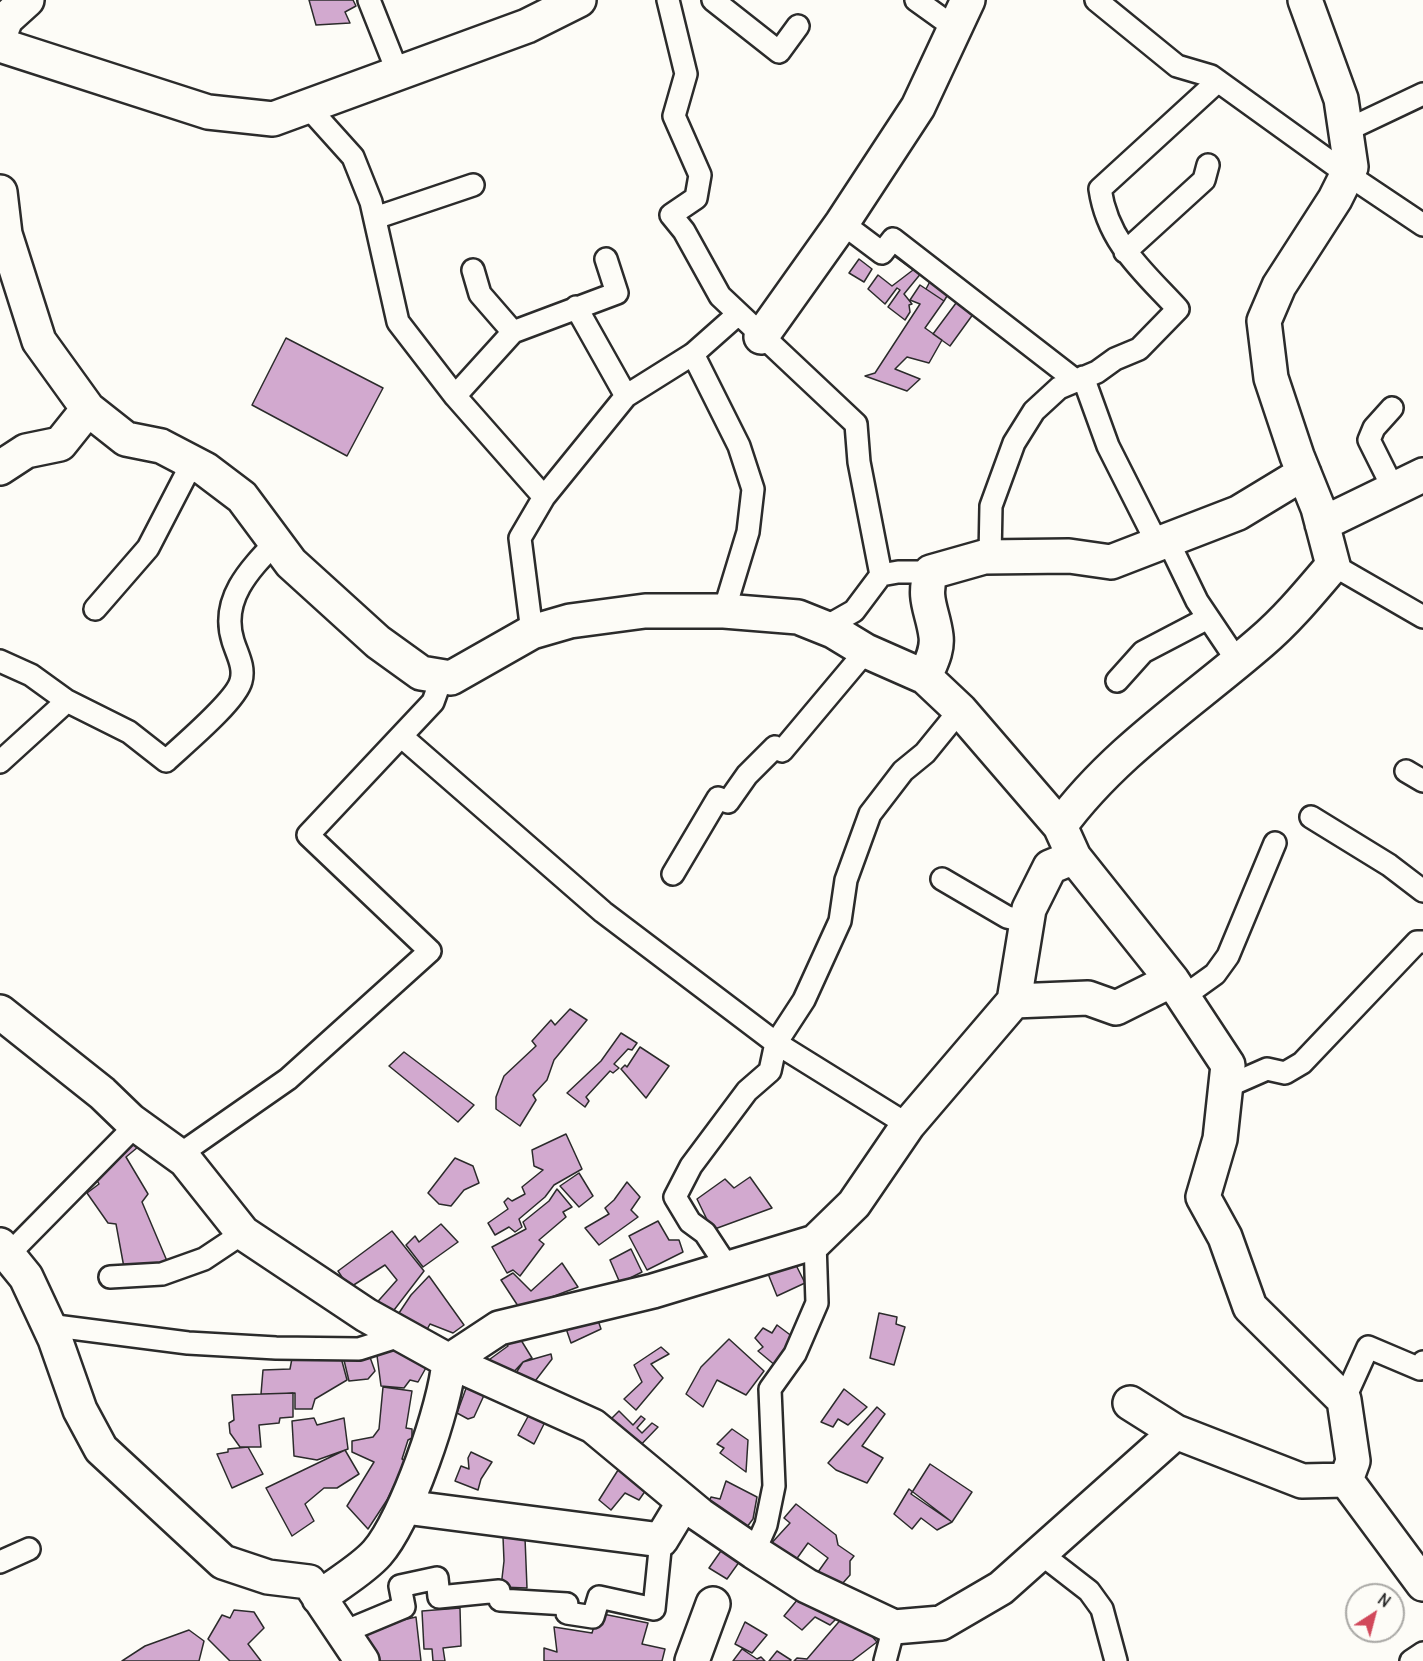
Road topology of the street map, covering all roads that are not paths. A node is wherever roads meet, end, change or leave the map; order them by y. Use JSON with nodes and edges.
{"nodes":[{"id":1,"x":27,"y":0,"type":"edge"},
{"id":2,"x":369,"y":0,"type":"edge"},
{"id":3,"x":579,"y":0,"type":"edge"},
{"id":4,"x":668,"y":0,"type":"edge"},
{"id":5,"x":712,"y":0,"type":"edge"},
{"id":6,"x":916,"y":0,"type":"edge"},
{"id":7,"x":1096,"y":0,"type":"edge"},
{"id":8,"x":1305,"y":0,"type":"edge"},
{"id":9,"x":962,"y":14,"type":"edge"},
{"id":10,"x":798,"y":26,"type":"dead end"},
{"id":11,"x":0,"y":34,"type":"edge"},
{"id":12,"x":0,"y":45,"type":"edge"},
{"id":13,"x":398,"y":74,"type":"junction"},
{"id":14,"x":1218,"y":81,"type":"junction"},
{"id":15,"x":1423,"y":94,"type":"edge"},
{"id":16,"x":308,"y":107,"type":"junction"},
{"id":17,"x":1345,"y":131,"type":"junction"},
{"id":18,"x":1208,"y":165,"type":"dead end"},
{"id":19,"x":1347,"y":174,"type":"junction"},
{"id":20,"x":473,"y":185,"type":"dead end"},
{"id":21,"x":0,"y":192,"type":"edge"},
{"id":22,"x":375,"y":218,"type":"junction"},
{"id":23,"x":842,"y":223,"type":"junction"},
{"id":24,"x":1423,"y":225,"type":"edge"},
{"id":25,"x":1125,"y":252,"type":"junction"},
{"id":26,"x":606,"y":259,"type":"dead end"},
{"id":27,"x":473,"y":270,"type":"dead end"},
{"id":28,"x":576,"y":307,"type":"junction"},
{"id":29,"x":737,"y":315,"type":"junction"},
{"id":30,"x":513,"y":332,"type":"junction"},
{"id":31,"x":761,"y":337,"type":"junction"},
{"id":32,"x":693,"y":354,"type":"junction"},
{"id":33,"x":1079,"y":378,"type":"junction"},
{"id":34,"x":455,"y":396,"type":"junction"},
{"id":35,"x":626,"y":396,"type":"junction"},
{"id":36,"x":1392,"y":408,"type":"dead end"},
{"id":37,"x":88,"y":409,"type":"junction"},
{"id":38,"x":192,"y":463,"type":"junction"},
{"id":39,"x":0,"y":468,"type":"edge"},
{"id":40,"x":1304,"y":473,"type":"junction"},
{"id":41,"x":1423,"y":476,"type":"edge"},
{"id":42,"x":1394,"y":490,"type":"junction"},
{"id":43,"x":544,"y":497,"type":"junction"},
{"id":44,"x":1322,"y":524,"type":"junction"},
{"id":45,"x":276,"y":542,"type":"junction"},
{"id":46,"x":1163,"y":543,"type":"junction"},
{"id":47,"x":990,"y":557,"type":"junction"},
{"id":48,"x":1332,"y":565,"type":"junction"},
{"id":49,"x":931,"y":572,"type":"junction"},
{"id":50,"x":881,"y":575,"type":"junction"},
{"id":51,"x":95,"y":609,"type":"dead end"},
{"id":52,"x":724,"y":611,"type":"junction"},
{"id":53,"x":1423,"y":617,"type":"edge"},
{"id":54,"x":1208,"y":618,"type":"junction"},
{"id":55,"x":824,"y":628,"type":"junction"},
{"id":56,"x":532,"y":632,"type":"junction"},
{"id":57,"x":866,"y":651,"type":"junction"},
{"id":58,"x":0,"y":661,"type":"edge"},
{"id":59,"x":1238,"y":662,"type":"junction"},
{"id":60,"x":442,"y":677,"type":"junction"},
{"id":61,"x":925,"y":677,"type":"junction"},
{"id":62,"x":1117,"y":681,"type":"dead end"},
{"id":63,"x":67,"y":701,"type":"junction"},
{"id":64,"x":960,"y":710,"type":"junction"},
{"id":65,"x":401,"y":736,"type":"junction"},
{"id":66,"x":0,"y":762,"type":"edge"},
{"id":67,"x":1311,"y":817,"type":"dead end"},
{"id":68,"x":1060,"y":826,"type":"junction"},
{"id":69,"x":1275,"y":843,"type":"dead end"},
{"id":70,"x":1074,"y":857,"type":"junction"},
{"id":71,"x":673,"y":874,"type":"dead end"},
{"id":72,"x":942,"y":879,"type":"dead end"},
{"id":73,"x":1423,"y":891,"type":"edge"},
{"id":74,"x":1028,"y":922,"type":"junction"},
{"id":75,"x":1423,"y":942,"type":"edge"},
{"id":76,"x":1178,"y":988,"type":"junction"},
{"id":77,"x":1014,"y":1001,"type":"junction"},
{"id":78,"x":0,"y":1012,"type":"edge"},
{"id":79,"x":776,"y":1043,"type":"junction"},
{"id":80,"x":1226,"y":1087,"type":"junction"},
{"id":81,"x":136,"y":1125,"type":"junction"},
{"id":82,"x":908,"y":1125,"type":"junction"},
{"id":83,"x":179,"y":1155,"type":"junction"},
{"id":84,"x":243,"y":1233,"type":"junction"},
{"id":85,"x":816,"y":1242,"type":"junction"},
{"id":86,"x":2,"y":1247,"type":"edge"},
{"id":87,"x":728,"y":1268,"type":"junction"},
{"id":88,"x":110,"y":1276,"type":"dead end"},
{"id":89,"x":48,"y":1325,"type":"junction"},
{"id":90,"x":403,"y":1335,"type":"junction"},
{"id":91,"x":449,"y":1361,"type":"junction"},
{"id":92,"x":1423,"y":1362,"type":"edge"},
{"id":93,"x":1344,"y":1400,"type":"junction"},
{"id":94,"x":1130,"y":1403,"type":"dead end"},
{"id":95,"x":1176,"y":1432,"type":"junction"},
{"id":96,"x":1346,"y":1480,"type":"junction"},
{"id":97,"x":684,"y":1502,"type":"junction"},
{"id":98,"x":405,"y":1507,"type":"junction"},
{"id":99,"x":661,"y":1540,"type":"junction"},
{"id":100,"x":29,"y":1549,"type":"dead end"},
{"id":101,"x":754,"y":1552,"type":"junction"},
{"id":102,"x":1040,"y":1553,"type":"junction"},
{"id":103,"x":0,"y":1562,"type":"edge"},
{"id":104,"x":1423,"y":1584,"type":"edge"},
{"id":105,"x":319,"y":1598,"type":"junction"},
{"id":106,"x":713,"y":1604,"type":"dead end"},
{"id":107,"x":894,"y":1627,"type":"junction"},
{"id":108,"x":344,"y":1632,"type":"junction"},
{"id":109,"x":1423,"y":1653,"type":"edge"},
{"id":110,"x":362,"y":1661,"type":"edge"},
{"id":111,"x":692,"y":1661,"type":"edge"},
{"id":112,"x":885,"y":1661,"type":"edge"},
{"id":113,"x":1116,"y":1661,"type":"edge"},
{"id":114,"x":1411,"y":1661,"type":"edge"}],
"edges":[{"from":1,"to":11,"type":"street"},
{"from":2,"to":13,"type":"lane"},
{"from":3,"to":13,"type":"street"},
{"from":4,"to":29,"type":"lane"},
{"from":5,"to":10,"type":"lane"},
{"from":6,"to":9,"type":"lane"},
{"from":7,"to":14,"type":"lane"},
{"from":8,"to":17,"type":"street"},
{"from":9,"to":23,"type":"street"},
{"from":12,"to":16,"type":"street"},
{"from":13,"to":16,"type":"street"},
{"from":14,"to":19,"type":"lane"},
{"from":14,"to":25,"type":"lane"},
{"from":15,"to":17,"type":"lane"},
{"from":16,"to":22,"type":"lane"},
{"from":17,"to":19,"type":"street"},
{"from":18,"to":25,"type":"lane"},
{"from":19,"to":24,"type":"lane"},
{"from":19,"to":40,"type":"street"},
{"from":20,"to":22,"type":"lane"},
{"from":21,"to":37,"type":"street"},
{"from":22,"to":34,"type":"lane"},
{"from":23,"to":31,"type":"street"},
{"from":23,"to":33,"type":"lane"},
{"from":25,"to":33,"type":"lane"},
{"from":26,"to":28,"type":"lane"},
{"from":27,"to":30,"type":"lane"},
{"from":28,"to":30,"type":"lane"},
{"from":28,"to":35,"type":"lane"},
{"from":29,"to":31,"type":"lane"},
{"from":29,"to":32,"type":"lane"},
{"from":30,"to":34,"type":"lane"},
{"from":31,"to":50,"type":"lane"},
{"from":32,"to":35,"type":"lane"},
{"from":32,"to":52,"type":"lane"},
{"from":33,"to":46,"type":"lane"},
{"from":33,"to":47,"type":"lane"},
{"from":34,"to":43,"type":"lane"},
{"from":35,"to":43,"type":"lane"},
{"from":36,"to":42,"type":"lane"},
{"from":37,"to":38,"type":"street"},
{"from":37,"to":39,"type":"street"},
{"from":38,"to":45,"type":"street"},
{"from":38,"to":51,"type":"lane"},
{"from":40,"to":44,"type":"street"},
{"from":40,"to":46,"type":"street"},
{"from":41,"to":42,"type":"street"},
{"from":42,"to":44,"type":"street"},
{"from":43,"to":56,"type":"lane"},
{"from":44,"to":48,"type":"street"},
{"from":45,"to":60,"type":"street"},
{"from":45,"to":63,"type":"lane"},
{"from":46,"to":47,"type":"street"},
{"from":46,"to":54,"type":"lane"},
{"from":47,"to":49,"type":"street"},
{"from":48,"to":53,"type":"lane"},
{"from":48,"to":59,"type":"street"},
{"from":49,"to":50,"type":"lane"},
{"from":49,"to":61,"type":"street"},
{"from":50,"to":55,"type":"lane"},
{"from":52,"to":55,"type":"street"},
{"from":52,"to":56,"type":"street"},
{"from":54,"to":59,"type":"lane"},
{"from":54,"to":62,"type":"lane"},
{"from":55,"to":57,"type":"street"},
{"from":56,"to":60,"type":"street"},
{"from":57,"to":61,"type":"street"},
{"from":57,"to":71,"type":"lane"},
{"from":58,"to":63,"type":"lane"},
{"from":59,"to":68,"type":"street"},
{"from":60,"to":65,"type":"lane"},
{"from":61,"to":64,"type":"street"},
{"from":63,"to":66,"type":"lane"},
{"from":64,"to":68,"type":"street"},
{"from":64,"to":79,"type":"lane"},
{"from":65,"to":79,"type":"lane"},
{"from":65,"to":83,"type":"lane"},
{"from":67,"to":73,"type":"lane"},
{"from":68,"to":70,"type":"street"},
{"from":69,"to":76,"type":"lane"},
{"from":70,"to":74,"type":"street"},
{"from":70,"to":76,"type":"street"},
{"from":72,"to":74,"type":"lane"},
{"from":74,"to":77,"type":"street"},
{"from":75,"to":80,"type":"lane"},
{"from":76,"to":77,"type":"street"},
{"from":76,"to":80,"type":"street"},
{"from":77,"to":82,"type":"street"},
{"from":78,"to":81,"type":"street"},
{"from":79,"to":82,"type":"lane"},
{"from":79,"to":87,"type":"lane"},
{"from":80,"to":93,"type":"street"},
{"from":81,"to":83,"type":"street"},
{"from":81,"to":86,"type":"lane"},
{"from":82,"to":85,"type":"street"},
{"from":83,"to":84,"type":"street"},
{"from":84,"to":88,"type":"lane"},
{"from":84,"to":90,"type":"street"},
{"from":85,"to":87,"type":"street"},
{"from":85,"to":101,"type":"lane"},
{"from":86,"to":89,"type":"street"},
{"from":87,"to":91,"type":"street"},
{"from":89,"to":90,"type":"lane"},
{"from":89,"to":105,"type":"street"},
{"from":90,"to":91,"type":"street"},
{"from":91,"to":97,"type":"street"},
{"from":91,"to":98,"type":"street"},
{"from":92,"to":93,"type":"lane"},
{"from":93,"to":96,"type":"street"},
{"from":94,"to":95,"type":"street"},
{"from":95,"to":96,"type":"street"},
{"from":95,"to":102,"type":"street"},
{"from":96,"to":104,"type":"street"},
{"from":97,"to":99,"type":"street"},
{"from":97,"to":101,"type":"street"},
{"from":98,"to":99,"type":"street"},
{"from":98,"to":105,"type":"street"},
{"from":99,"to":108,"type":"lane"},
{"from":100,"to":103,"type":"lane"},
{"from":101,"to":107,"type":"street"},
{"from":102,"to":107,"type":"street"},
{"from":102,"to":113,"type":"lane"},
{"from":105,"to":108,"type":"street"},
{"from":106,"to":111,"type":"street"},
{"from":107,"to":112,"type":"lane"},
{"from":108,"to":110,"type":"street"},
{"from":109,"to":114,"type":"lane"}]}
